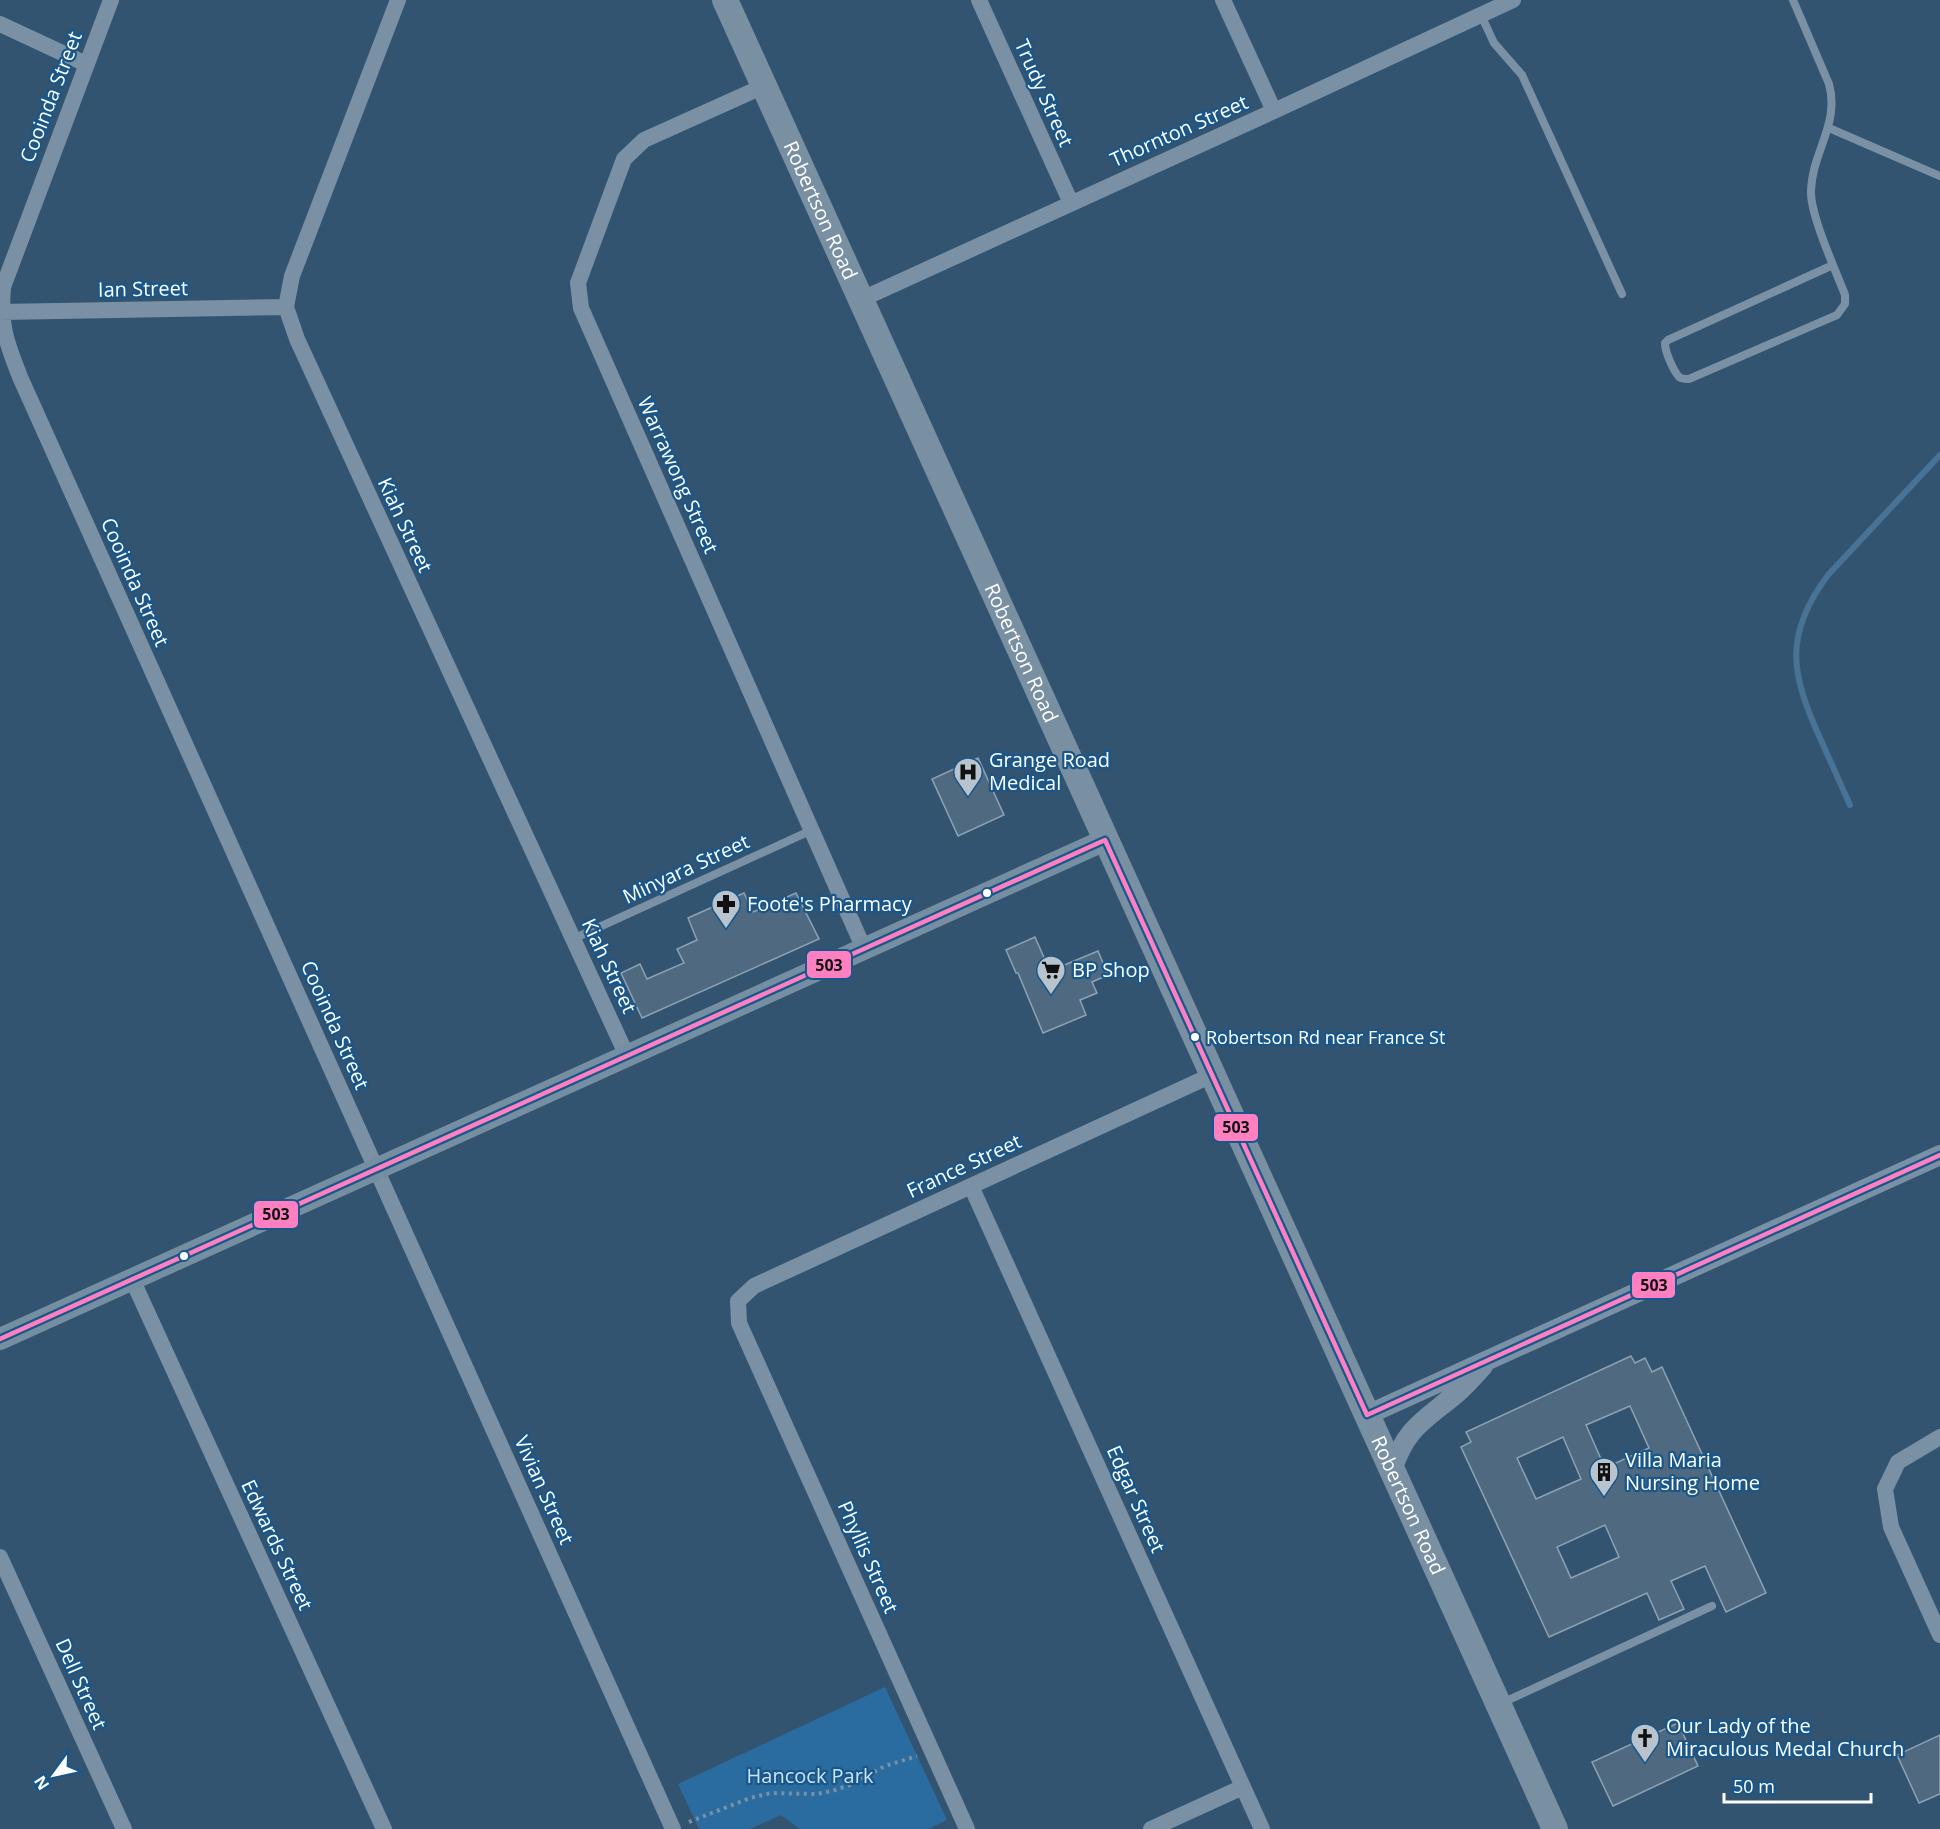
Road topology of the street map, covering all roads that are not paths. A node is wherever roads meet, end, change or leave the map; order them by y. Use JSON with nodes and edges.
{"nodes":[{"id":1,"x":111,"y":0,"type":"edge"},
{"id":2,"x":398,"y":0,"type":"edge"},
{"id":3,"x":725,"y":0,"type":"edge"},
{"id":4,"x":978,"y":0,"type":"edge"},
{"id":5,"x":1223,"y":0,"type":"edge"},
{"id":6,"x":1513,"y":0,"type":"edge"},
{"id":7,"x":1793,"y":0,"type":"edge"},
{"id":8,"x":1481,"y":15,"type":"junction"},
{"id":9,"x":0,"y":24,"type":"edge"},
{"id":10,"x":86,"y":64,"type":"junction"},
{"id":11,"x":764,"y":86,"type":"junction"},
{"id":12,"x":1274,"y":111,"type":"junction"},
{"id":13,"x":1829,"y":128,"type":"junction"},
{"id":14,"x":1940,"y":176,"type":"edge"},
{"id":15,"x":1071,"y":203,"type":"junction"},
{"id":16,"x":1833,"y":265,"type":"junction"},
{"id":17,"x":1622,"y":294,"type":"dead end"},
{"id":18,"x":862,"y":299,"type":"junction"},
{"id":19,"x":286,"y":307,"type":"junction"},
{"id":20,"x":0,"y":312,"type":"edge"},
{"id":21,"x":812,"y":830,"type":"junction"},
{"id":22,"x":1105,"y":840,"type":"junction"},
{"id":23,"x":573,"y":939,"type":"junction"},
{"id":24,"x":864,"y":949,"type":"junction"},
{"id":25,"x":627,"y":1056,"type":"junction"},
{"id":26,"x":1212,"y":1075,"type":"junction"},
{"id":27,"x":1940,"y":1155,"type":"edge"},
{"id":28,"x":376,"y":1169,"type":"junction"},
{"id":29,"x":971,"y":1186,"type":"junction"},
{"id":30,"x":132,"y":1279,"type":"junction"},
{"id":31,"x":738,"y":1301,"type":"joint"},
{"id":32,"x":0,"y":1339,"type":"edge"},
{"id":33,"x":1491,"y":1358,"type":"junction"},
{"id":34,"x":1367,"y":1415,"type":"junction"},
{"id":35,"x":1940,"y":1437,"type":"edge"},
{"id":36,"x":1392,"y":1471,"type":"junction"},
{"id":37,"x":0,"y":1557,"type":"edge"},
{"id":38,"x":1712,"y":1606,"type":"dead end"},
{"id":39,"x":1940,"y":1635,"type":"edge"},
{"id":40,"x":1499,"y":1704,"type":"junction"},
{"id":41,"x":1243,"y":1787,"type":"junction"},
{"id":42,"x":124,"y":1829,"type":"edge"},
{"id":43,"x":384,"y":1829,"type":"edge"},
{"id":44,"x":673,"y":1829,"type":"edge"},
{"id":45,"x":967,"y":1829,"type":"edge"},
{"id":46,"x":1151,"y":1829,"type":"edge"},
{"id":47,"x":1262,"y":1829,"type":"edge"},
{"id":48,"x":1555,"y":1829,"type":"edge"}],
"edges":[{"from":1,"to":10,"type":"street","name":"Cooinda Street"},
{"from":2,"to":19,"type":"street","name":"Kiah Street"},
{"from":3,"to":11,"type":"main road","name":"Robertson Road"},
{"from":4,"to":15,"type":"street","name":"Trudy Street"},
{"from":5,"to":12,"type":"street"},
{"from":6,"to":8,"type":"street","name":"Thornton Street"},
{"from":7,"to":13,"type":"lane"},
{"from":8,"to":12,"type":"street","name":"Thornton Street"},
{"from":8,"to":17,"type":"lane"},
{"from":9,"to":10,"type":"street"},
{"from":10,"to":20,"type":"street","name":"Cooinda Street"},
{"from":11,"to":18,"type":"main road","name":"Robertson Road"},
{"from":11,"to":21,"type":"street","name":"Warrawong Street"},
{"from":12,"to":15,"type":"street","name":"Thornton Street"},
{"from":13,"to":14,"type":"lane"},
{"from":13,"to":16,"type":"lane"},
{"from":15,"to":18,"type":"street","name":"Thornton Street"},
{"from":16,"to":16,"type":"lane"},
{"from":18,"to":22,"type":"main road","name":"Robertson Road"},
{"from":19,"to":20,"type":"street","name":"Ian Street"},
{"from":19,"to":23,"type":"street","name":"Kiah Street"},
{"from":20,"to":28,"type":"street","name":"Cooinda Street"},
{"from":21,"to":23,"type":"lane","name":"Minyara Street"},
{"from":21,"to":24,"type":"street","name":"Warrawong Street"},
{"from":22,"to":24,"type":"main road"},
{"from":22,"to":26,"type":"main road","name":"Robertson Road"},
{"from":23,"to":25,"type":"street","name":"Kiah Street"},
{"from":24,"to":25,"type":"main road"},
{"from":25,"to":28,"type":"main road"},
{"from":26,"to":29,"type":"street","name":"France Street"},
{"from":26,"to":34,"type":"main road","name":"Robertson Road"},
{"from":27,"to":33,"type":"street"},
{"from":28,"to":30,"type":"main road"},
{"from":28,"to":44,"type":"street","name":"Vivian Street"},
{"from":29,"to":31,"type":"street","name":"France Street"},
{"from":29,"to":41,"type":"street","name":"Edgar Street"},
{"from":30,"to":32,"type":"main road"},
{"from":30,"to":43,"type":"street","name":"Edwards Street"},
{"from":31,"to":45,"type":"street","name":"Phyllis Street"},
{"from":33,"to":34,"type":"street"},
{"from":33,"to":36,"type":"street"},
{"from":34,"to":36,"type":"main road","name":"Robertson Road"},
{"from":35,"to":39,"type":"street"},
{"from":36,"to":40,"type":"main road","name":"Robertson Road"},
{"from":37,"to":42,"type":"street","name":"Dell Street"},
{"from":38,"to":40,"type":"lane"},
{"from":40,"to":48,"type":"main road","name":"Robertson Road"},
{"from":41,"to":46,"type":"street"},
{"from":41,"to":47,"type":"street","name":"Edgar Street"}]}
